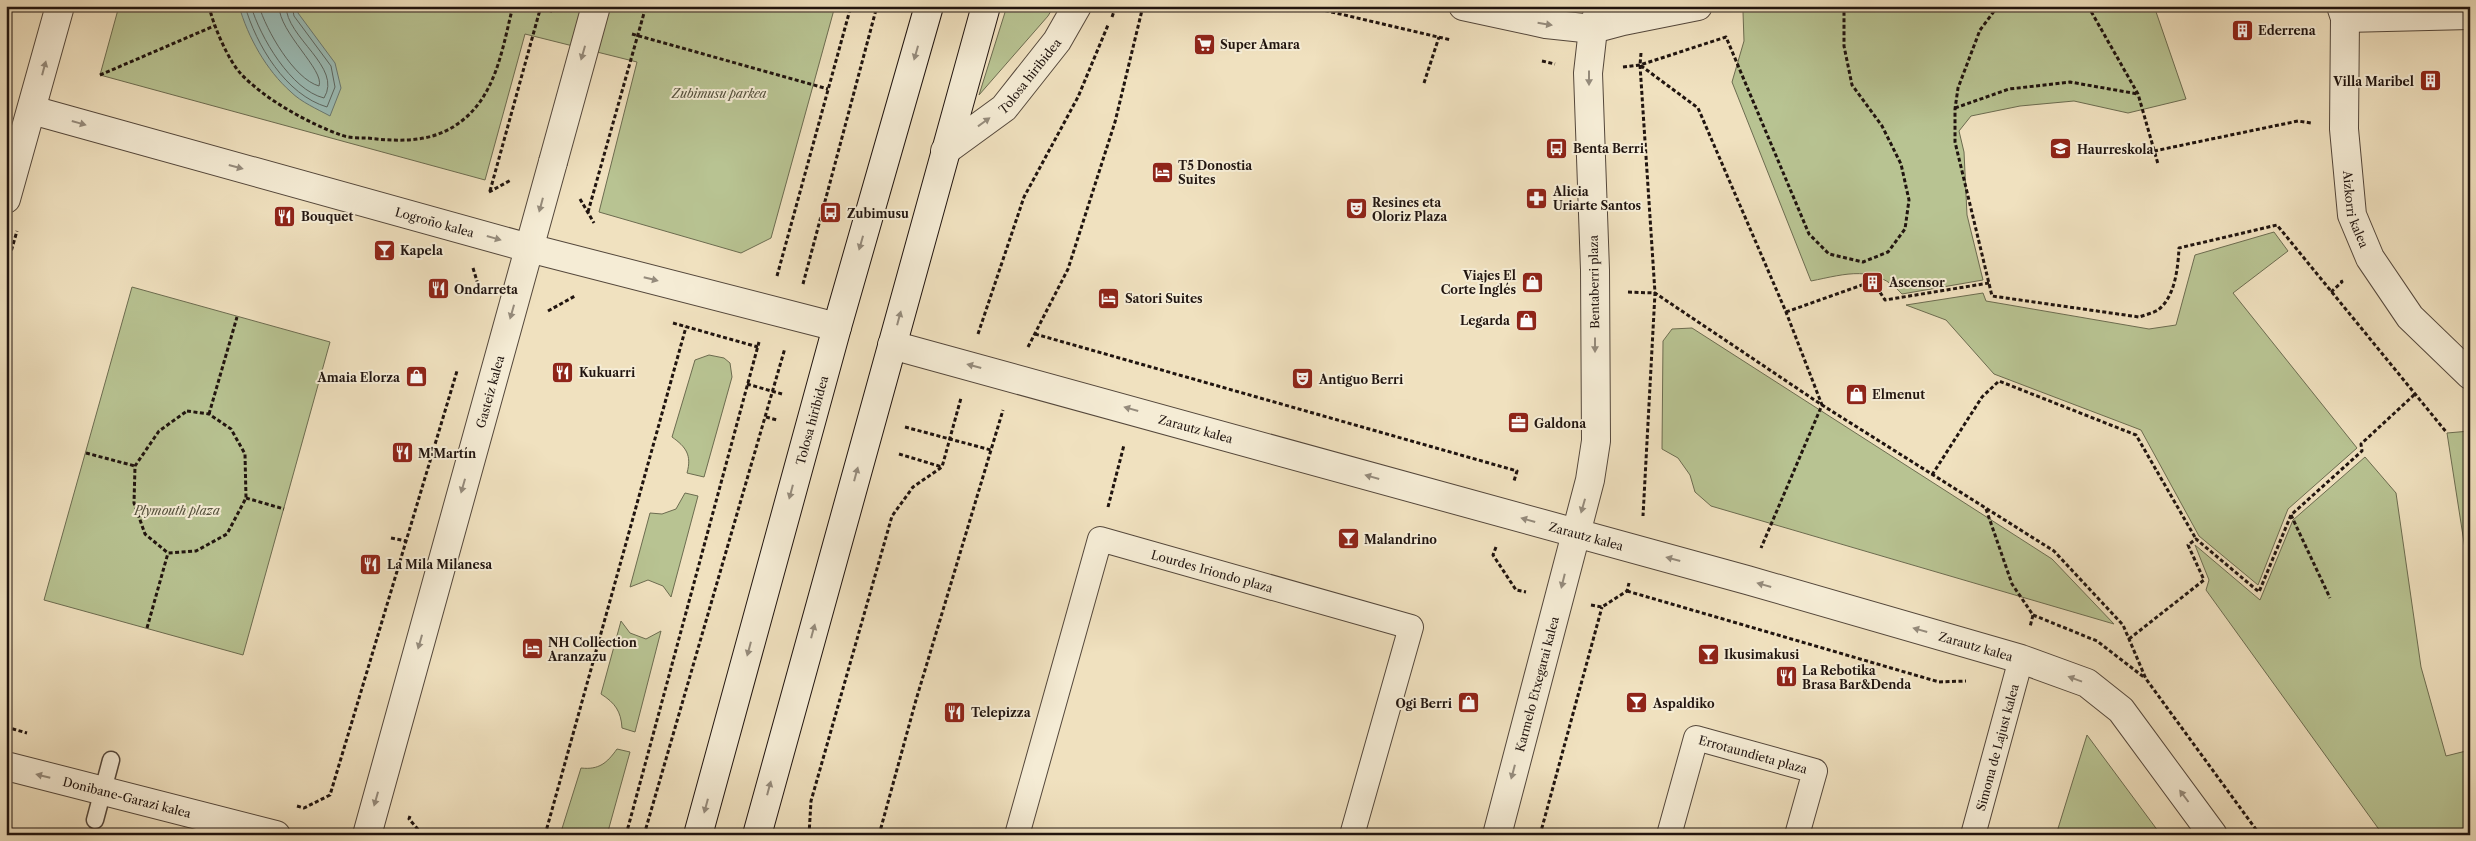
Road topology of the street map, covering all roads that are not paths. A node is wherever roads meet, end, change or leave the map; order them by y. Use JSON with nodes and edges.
{"nodes":[{"id":1,"x":60,"y":6,"type":"edge"},
{"id":2,"x":596,"y":6,"type":"edge"},
{"id":3,"x":929,"y":6,"type":"edge"},
{"id":4,"x":986,"y":6,"type":"edge"},
{"id":5,"x":1077,"y":6,"type":"edge"},
{"id":6,"x":1463,"y":6,"type":"edge"},
{"id":7,"x":1698,"y":6,"type":"edge"},
{"id":8,"x":2343,"y":12,"type":"edge"},
{"id":9,"x":2470,"y":15,"type":"edge"},
{"id":10,"x":1597,"y":18,"type":"edge"},
{"id":11,"x":32,"y":110,"type":"junction"},
{"id":12,"x":945,"y":151,"type":"junction"},
{"id":13,"x":13,"y":211,"type":"edge"},
{"id":14,"x":529,"y":248,"type":"junction"},
{"id":15,"x":837,"y":327,"type":"junction"},
{"id":16,"x":892,"y":345,"type":"junction"},
{"id":17,"x":2470,"y":375,"type":"edge"},
{"id":18,"x":1575,"y":534,"type":"junction"},
{"id":19,"x":2019,"y":669,"type":"junction"},
{"id":20,"x":111,"y":760,"type":"dead end"},
{"id":21,"x":6,"y":766,"type":"edge"},
{"id":22,"x":103,"y":791,"type":"junction"},
{"id":23,"x":95,"y":820,"type":"dead end"},
{"id":24,"x":276,"y":835,"type":"edge"},
{"id":25,"x":366,"y":835,"type":"edge"},
{"id":26,"x":698,"y":835,"type":"edge"},
{"id":27,"x":756,"y":835,"type":"edge"},
{"id":28,"x":1017,"y":835,"type":"edge"},
{"id":29,"x":1352,"y":835,"type":"edge"},
{"id":30,"x":1497,"y":835,"type":"edge"},
{"id":31,"x":1669,"y":835,"type":"edge"},
{"id":32,"x":1798,"y":835,"type":"edge"},
{"id":33,"x":1973,"y":835,"type":"edge"},
{"id":34,"x":2213,"y":835,"type":"edge"}],
"edges":[{"from":11,"to":1,"type":"street","one_way":true},
{"from":2,"to":14,"type":"street","name":"Gasteiz kalea","one_way":true,"bridge":true},
{"from":3,"to":15,"type":"street","name":"Tolosa hiribidea","one_way":true},
{"from":4,"to":12,"type":"street"},
{"from":12,"to":5,"type":"street","name":"Tolosa hiribidea","one_way":true},
{"from":6,"to":10,"type":"street","one_way":true},
{"from":7,"to":10,"type":"street"},
{"from":8,"to":9,"type":"street"},
{"from":8,"to":17,"type":"street","name":"Aizkorri kalea"},
{"from":10,"to":18,"type":"street","name":"Bentaberri plaza","one_way":true},
{"from":11,"to":13,"type":"street"},
{"from":11,"to":14,"type":"street","name":"Logroño kalea","one_way":true},
{"from":16,"to":12,"type":"street","one_way":true},
{"from":14,"to":15,"type":"street","name":"Logroño kalea","one_way":true},
{"from":14,"to":25,"type":"street","name":"Gasteiz kalea","one_way":true},
{"from":15,"to":26,"type":"street","name":"Tolosa hiribidea","one_way":true},
{"from":18,"to":16,"type":"street","name":"Zarautz kalea","one_way":true},
{"from":27,"to":16,"type":"street","one_way":true},
{"from":19,"to":18,"type":"street","name":"Zarautz kalea","one_way":true},
{"from":18,"to":30,"type":"street","name":"Karmelo Etxegarai kalea","one_way":true},
{"from":19,"to":33,"type":"street","name":"Simona de Lajust kalea"},
{"from":34,"to":19,"type":"street","name":"Zarautz kalea","one_way":true},
{"from":20,"to":22,"type":"lane"},
{"from":22,"to":21,"type":"street","name":"Donibane-Garazi kalea","one_way":true},
{"from":22,"to":23,"type":"lane"},
{"from":22,"to":24,"type":"street","name":"Donibane-Garazi kalea"},
{"from":28,"to":29,"type":"street","name":"Lourdes Iriondo plaza"},
{"from":31,"to":32,"type":"street","name":"Errotaundieta plaza"}]}
